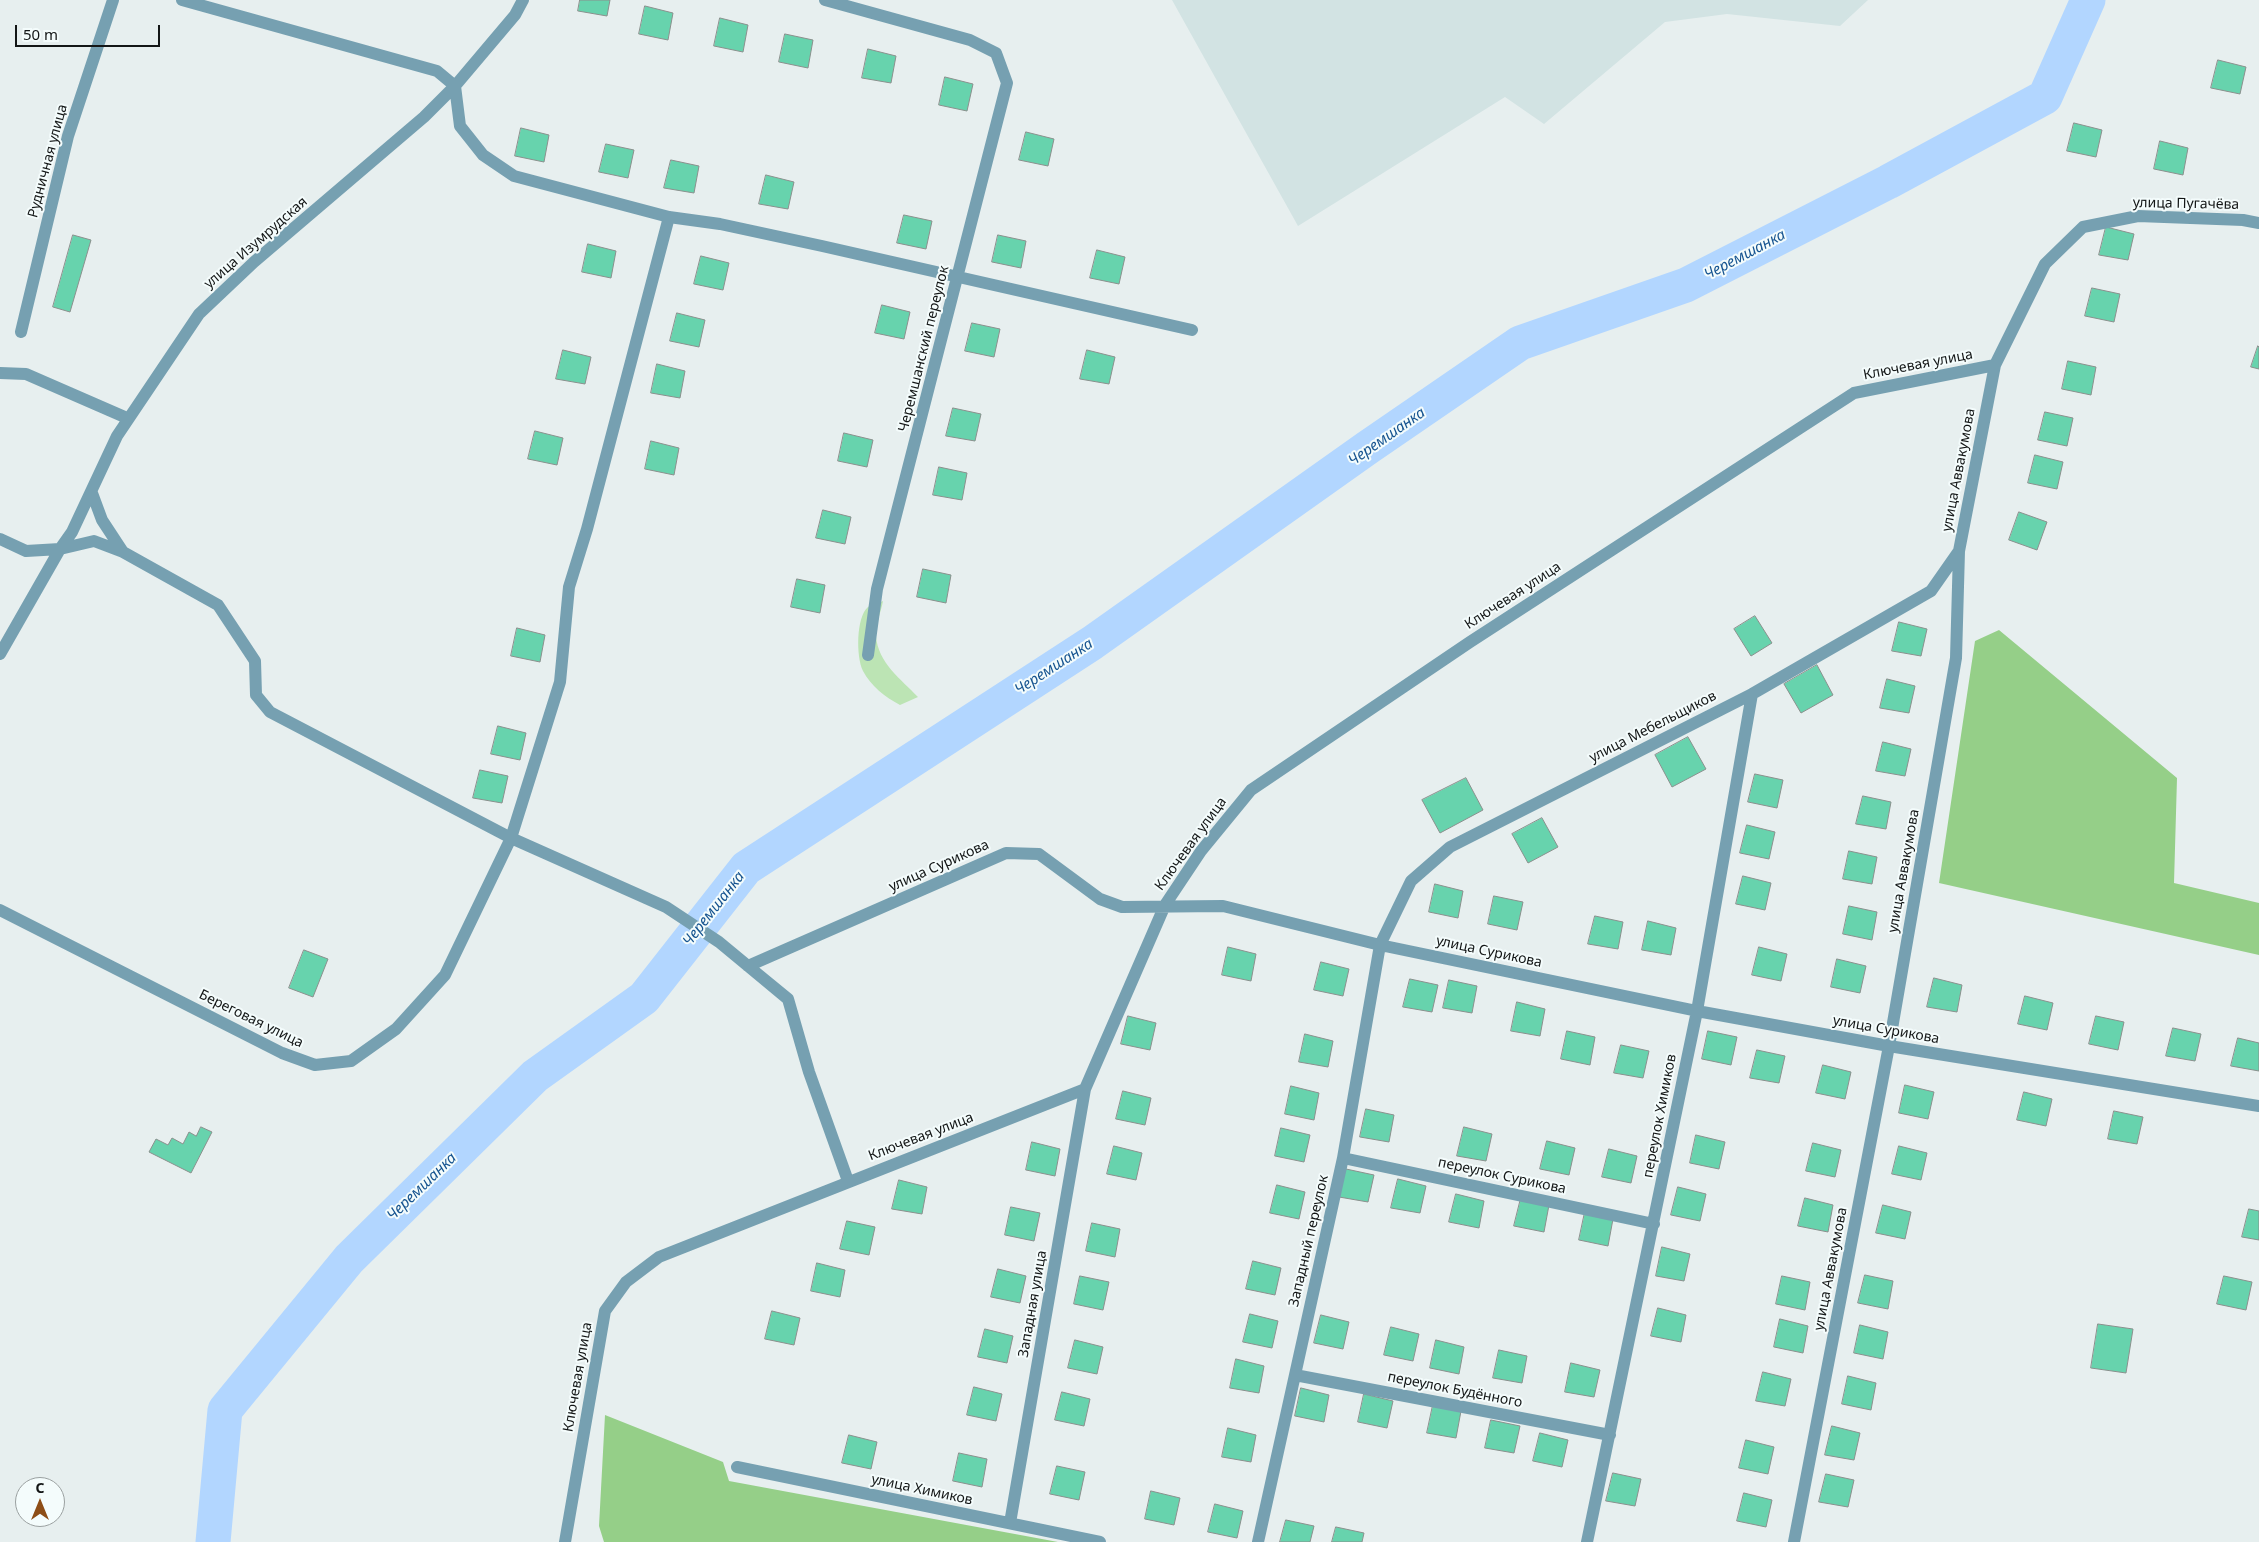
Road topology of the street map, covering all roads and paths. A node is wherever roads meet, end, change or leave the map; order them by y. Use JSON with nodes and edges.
{"nodes":[{"id":1,"x":113,"y":0,"type":"edge"},
{"id":2,"x":182,"y":0,"type":"edge"},
{"id":3,"x":524,"y":0,"type":"edge"},
{"id":4,"x":825,"y":0,"type":"edge"},
{"id":5,"x":455,"y":86,"type":"junction"},
{"id":6,"x":669,"y":217,"type":"junction"},
{"id":7,"x":2259,"y":223,"type":"edge"},
{"id":8,"x":2083,"y":228,"type":"joint"},
{"id":9,"x":958,"y":277,"type":"junction"},
{"id":10,"x":1192,"y":330,"type":"dead end"},
{"id":11,"x":21,"y":332,"type":"dead end"},
{"id":12,"x":1995,"y":365,"type":"junction"},
{"id":13,"x":0,"y":373,"type":"edge"},
{"id":14,"x":127,"y":418,"type":"junction"},
{"id":15,"x":92,"y":493,"type":"junction"},
{"id":16,"x":0,"y":539,"type":"edge"},
{"id":17,"x":60,"y":549,"type":"junction"},
{"id":18,"x":1959,"y":551,"type":"junction"},
{"id":19,"x":123,"y":552,"type":"junction"},
{"id":20,"x":0,"y":654,"type":"edge"},
{"id":21,"x":868,"y":655,"type":"dead end"},
{"id":22,"x":1752,"y":694,"type":"junction"},
{"id":23,"x":511,"y":838,"type":"junction"},
{"id":24,"x":1165,"y":905,"type":"junction"},
{"id":25,"x":0,"y":910,"type":"edge"},
{"id":26,"x":1380,"y":945,"type":"junction"},
{"id":27,"x":748,"y":966,"type":"junction"},
{"id":28,"x":1697,"y":1010,"type":"junction"},
{"id":29,"x":1889,"y":1046,"type":"junction"},
{"id":30,"x":1085,"y":1089,"type":"junction"},
{"id":31,"x":2259,"y":1106,"type":"edge"},
{"id":32,"x":1344,"y":1158,"type":"junction"},
{"id":33,"x":848,"y":1181,"type":"junction"},
{"id":34,"x":1654,"y":1224,"type":"junction"},
{"id":35,"x":1295,"y":1375,"type":"junction"},
{"id":36,"x":1610,"y":1435,"type":"junction"},
{"id":37,"x":737,"y":1467,"type":"dead end"},
{"id":38,"x":1010,"y":1523,"type":"junction"},
{"id":39,"x":564,"y":1542,"type":"edge"},
{"id":40,"x":1100,"y":1542,"type":"edge"},
{"id":41,"x":1258,"y":1542,"type":"edge"},
{"id":42,"x":1587,"y":1542,"type":"edge"},
{"id":43,"x":1794,"y":1542,"type":"edge"}],
"edges":[{"from":1,"to":11,"type":"street","name":"Рудничная улица"},
{"from":2,"to":5,"type":"street"},
{"from":3,"to":5,"type":"street","name":"улица Изумрудская"},
{"from":4,"to":9,"type":"street","name":"Черемшанский переулок"},
{"from":5,"to":6,"type":"street"},
{"from":5,"to":14,"type":"street","name":"улица Изумрудская"},
{"from":6,"to":9,"type":"street"},
{"from":6,"to":23,"type":"street","name":"Береговая улица"},
{"from":7,"to":8,"type":"street","name":"улица Пугачёва"},
{"from":8,"to":12,"type":"street","name":"улица Аввакумова"},
{"from":9,"to":10,"type":"street"},
{"from":9,"to":21,"type":"street","name":"Черемшанский переулок"},
{"from":12,"to":18,"type":"street","name":"улица Аввакумова"},
{"from":12,"to":24,"type":"street","name":"Ключевая улица"},
{"from":13,"to":14,"type":"street"},
{"from":14,"to":15,"type":"street","name":"улица Изумрудская"},
{"from":15,"to":17,"type":"street","name":"улица Изумрудская"},
{"from":15,"to":19,"type":"street"},
{"from":16,"to":17,"type":"street"},
{"from":17,"to":19,"type":"street"},
{"from":17,"to":20,"type":"street","name":"улица Изумрудская"},
{"from":18,"to":22,"type":"street","name":"улица Мебельщиков"},
{"from":18,"to":29,"type":"street","name":"улица Аввакумова"},
{"from":19,"to":23,"type":"street"},
{"from":22,"to":26,"type":"street","name":"улица Мебельщиков"},
{"from":22,"to":28,"type":"street","name":"переулок Химиков"},
{"from":23,"to":25,"type":"street","name":"Береговая улица"},
{"from":23,"to":27,"type":"street"},
{"from":24,"to":26,"type":"street","name":"улица Сурикова"},
{"from":24,"to":27,"type":"street","name":"улица Сурикова"},
{"from":24,"to":30,"type":"street","name":"Ключевая улица"},
{"from":26,"to":28,"type":"street","name":"улица Сурикова"},
{"from":26,"to":32,"type":"street","name":"Западный переулок"},
{"from":27,"to":33,"type":"street"},
{"from":28,"to":29,"type":"street","name":"улица Сурикова"},
{"from":28,"to":34,"type":"street","name":"переулок Химиков"},
{"from":29,"to":31,"type":"street","name":"улица Сурикова"},
{"from":29,"to":43,"type":"street","name":"улица Аввакумова"},
{"from":30,"to":33,"type":"street","name":"Ключевая улица"},
{"from":30,"to":38,"type":"street","name":"Западная улица"},
{"from":32,"to":34,"type":"street","name":"переулок Сурикова"},
{"from":32,"to":35,"type":"street","name":"Западный переулок"},
{"from":33,"to":39,"type":"street","name":"Ключевая улица"},
{"from":34,"to":36,"type":"street","name":"переулок Химиков"},
{"from":35,"to":36,"type":"street","name":"переулок Будённого"},
{"from":35,"to":41,"type":"street","name":"Западный переулок"},
{"from":36,"to":42,"type":"street","name":"переулок Химиков"},
{"from":37,"to":38,"type":"street","name":"улица Химиков"},
{"from":38,"to":40,"type":"street","name":"улица Химиков"}]}
